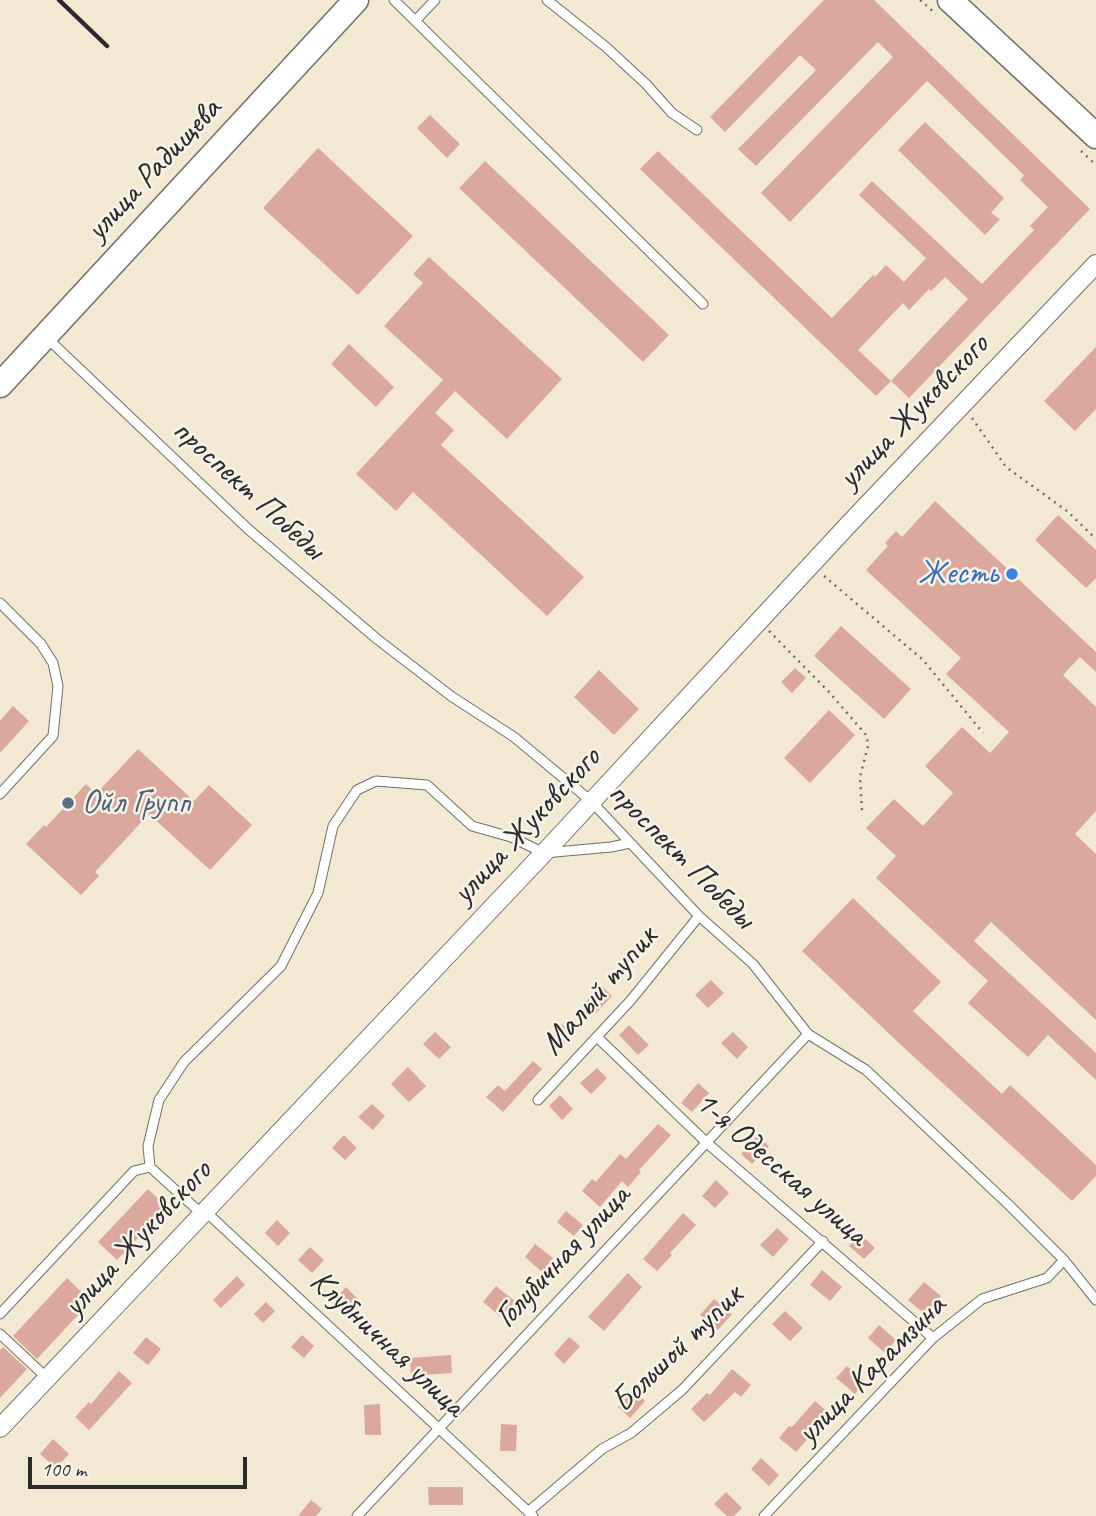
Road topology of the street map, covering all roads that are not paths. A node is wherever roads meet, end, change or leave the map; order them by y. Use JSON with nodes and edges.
{"nodes":[{"id":1,"x":356,"y":0,"type":"edge"},
{"id":2,"x":394,"y":0,"type":"edge"},
{"id":3,"x":435,"y":0,"type":"edge"},
{"id":4,"x":547,"y":0,"type":"edge"},
{"id":5,"x":950,"y":0,"type":"edge"},
{"id":6,"x":415,"y":21,"type":"junction"},
{"id":7,"x":697,"y":130,"type":"dead end"},
{"id":8,"x":1096,"y":136,"type":"edge"},
{"id":9,"x":1096,"y":264,"type":"edge"},
{"id":10,"x":703,"y":304,"type":"dead end"},
{"id":11,"x":45,"y":337,"type":"junction"},
{"id":12,"x":0,"y":385,"type":"edge"},
{"id":13,"x":0,"y":603,"type":"edge"},
{"id":14,"x":0,"y":794,"type":"edge"},
{"id":15,"x":591,"y":801,"type":"junction"},
{"id":16,"x":630,"y":843,"type":"junction"},
{"id":17,"x":544,"y":853,"type":"junction"},
{"id":18,"x":699,"y":916,"type":"junction"},
{"id":19,"x":808,"y":1034,"type":"junction"},
{"id":20,"x":597,"y":1037,"type":"junction"},
{"id":21,"x":538,"y":1100,"type":"dead end"},
{"id":22,"x":707,"y":1143,"type":"junction"},
{"id":23,"x":150,"y":1167,"type":"junction"},
{"id":24,"x":203,"y":1213,"type":"junction"},
{"id":25,"x":823,"y":1241,"type":"junction"},
{"id":26,"x":1064,"y":1260,"type":"junction"},
{"id":27,"x":1096,"y":1300,"type":"edge"},
{"id":28,"x":0,"y":1314,"type":"edge"},
{"id":29,"x":0,"y":1334,"type":"edge"},
{"id":30,"x":933,"y":1338,"type":"junction"},
{"id":31,"x":47,"y":1378,"type":"junction"},
{"id":32,"x":0,"y":1428,"type":"edge"},
{"id":33,"x":438,"y":1428,"type":"junction"},
{"id":34,"x":531,"y":1514,"type":"edge"},
{"id":35,"x":356,"y":1516,"type":"edge"},
{"id":36,"x":764,"y":1516,"type":"edge"}],
"edges":[{"from":1,"to":11,"type":"street","name":"улица Радищева"},
{"from":2,"to":6,"type":"lane"},
{"from":3,"to":6,"type":"lane"},
{"from":4,"to":7,"type":"lane"},
{"from":5,"to":8,"type":"street"},
{"from":6,"to":10,"type":"lane"},
{"from":9,"to":15,"type":"street","name":"улица Жуковского"},
{"from":11,"to":12,"type":"street","name":"улица Радищева"},
{"from":11,"to":15,"type":"lane","name":"проспект Победы"},
{"from":13,"to":14,"type":"lane"},
{"from":15,"to":16,"type":"lane","name":"проспект Победы"},
{"from":15,"to":17,"type":"street","name":"улица Жуковского"},
{"from":16,"to":17,"type":"lane"},
{"from":16,"to":18,"type":"lane","name":"проспект Победы"},
{"from":17,"to":23,"type":"lane"},
{"from":17,"to":24,"type":"street","name":"улица Жуковского"},
{"from":18,"to":19,"type":"lane","name":"проспект Победы"},
{"from":18,"to":20,"type":"lane","name":"Малый тупик"},
{"from":19,"to":22,"type":"lane","name":"Голубичная улица"},
{"from":19,"to":26,"type":"lane","name":"проспект Победы"},
{"from":20,"to":21,"type":"lane","name":"Малый тупик"},
{"from":20,"to":22,"type":"lane","name":"1-я Одесская улица"},
{"from":22,"to":25,"type":"lane","name":"1-я Одесская улица"},
{"from":22,"to":33,"type":"lane","name":"Голубичная улица"},
{"from":23,"to":24,"type":"lane","name":"Клубничная улица"},
{"from":23,"to":28,"type":"lane"},
{"from":24,"to":31,"type":"street","name":"улица Жуковского"},
{"from":24,"to":33,"type":"lane","name":"Клубничная улица"},
{"from":25,"to":30,"type":"lane","name":"1-я Одесская улица"},
{"from":25,"to":34,"type":"lane","name":"Большой тупик"},
{"from":26,"to":27,"type":"lane","name":"проспект Победы"},
{"from":26,"to":30,"type":"lane","name":"улица Карамзина"},
{"from":29,"to":31,"type":"lane"},
{"from":30,"to":36,"type":"lane","name":"улица Карамзина"},
{"from":31,"to":32,"type":"street","name":"улица Жуковского"},
{"from":33,"to":34,"type":"lane","name":"Клубничная улица"},
{"from":33,"to":35,"type":"lane","name":"Голубичная улица"}]}
